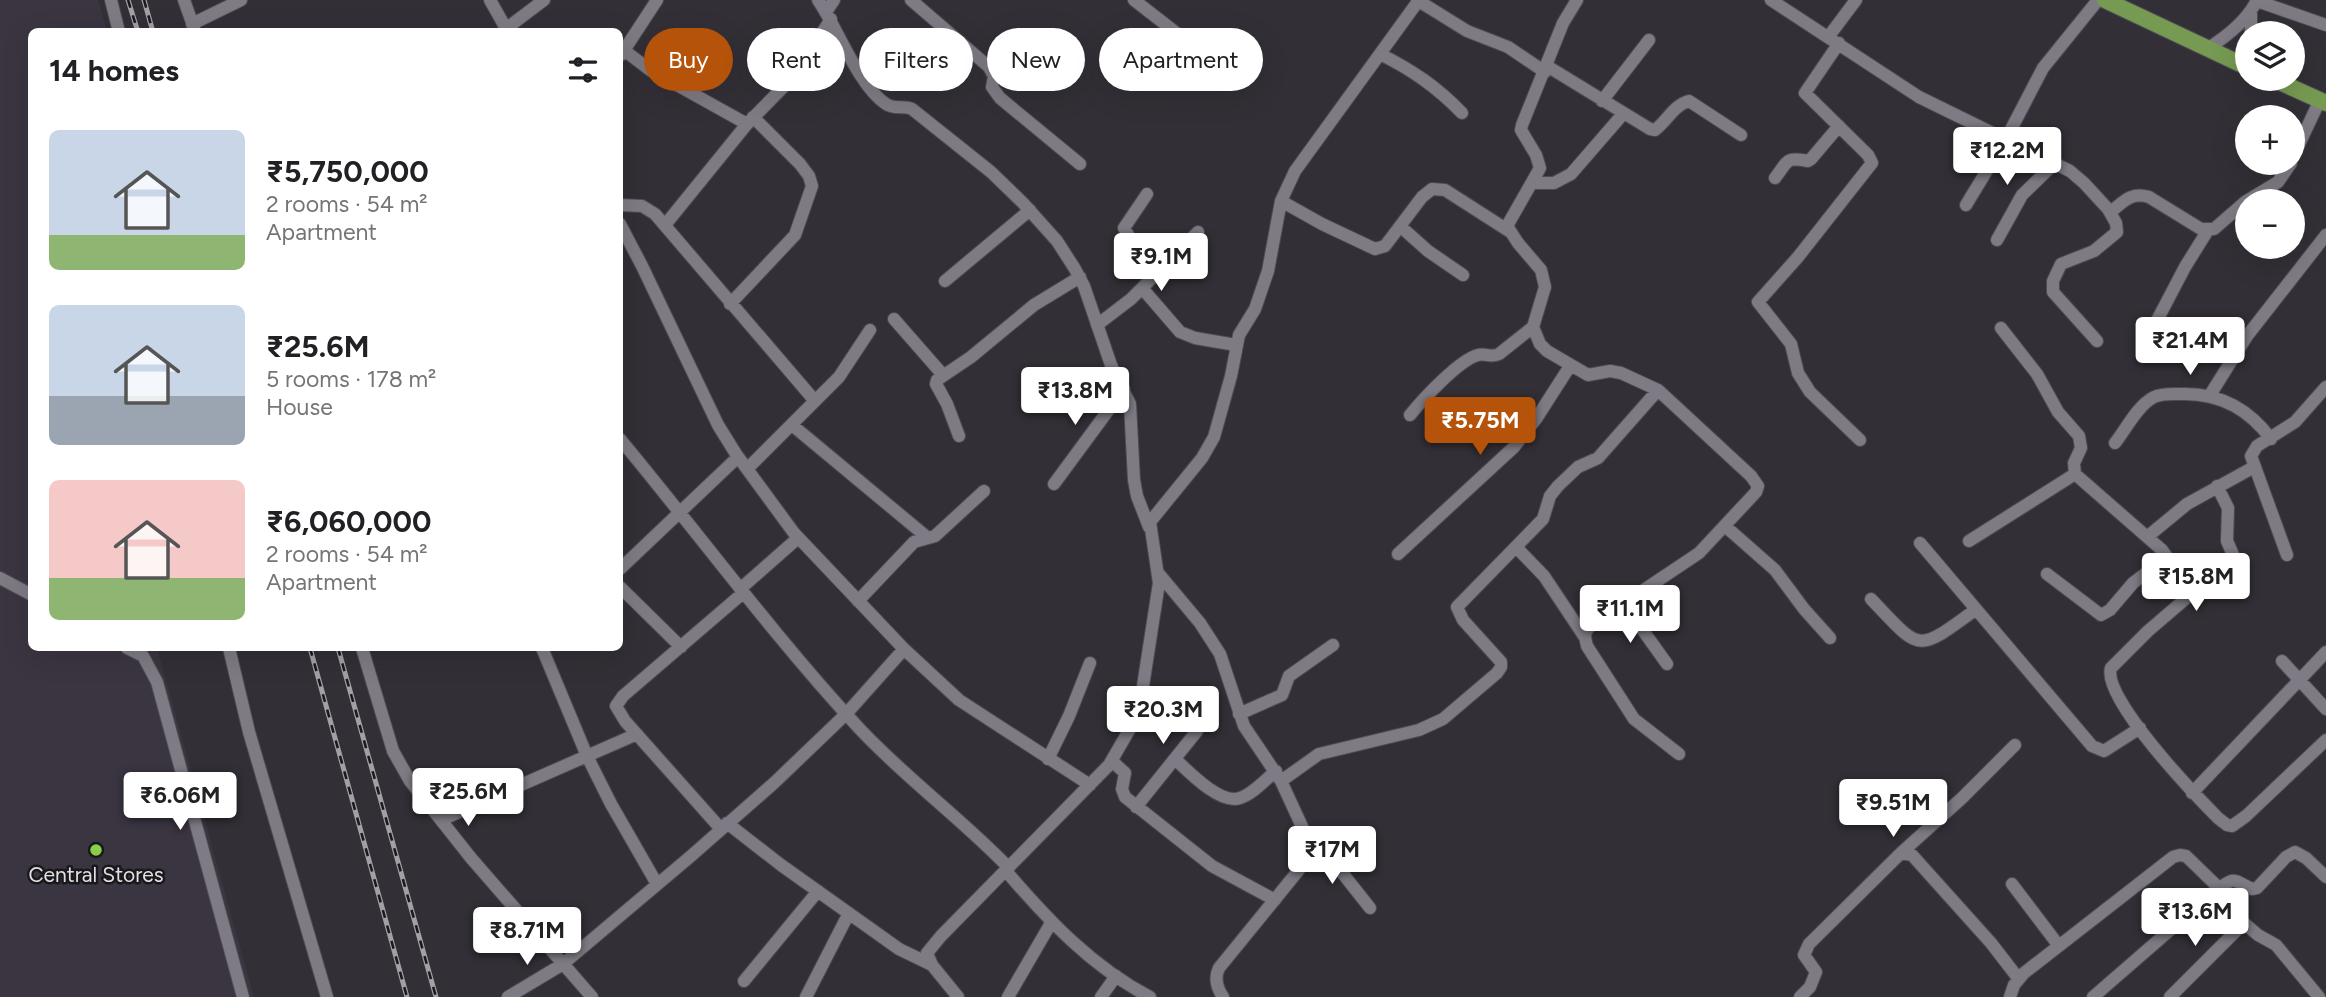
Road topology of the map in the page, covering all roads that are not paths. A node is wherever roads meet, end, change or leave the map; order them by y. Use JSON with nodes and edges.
{"nodes":[{"id":1,"x":111,"y":0,"type":"edge"},
{"id":2,"x":184,"y":0,"type":"edge"},
{"id":3,"x":241,"y":0,"type":"edge"},
{"id":4,"x":490,"y":0,"type":"edge"},
{"id":5,"x":544,"y":0,"type":"edge"},
{"id":6,"x":657,"y":0,"type":"edge"},
{"id":7,"x":818,"y":0,"type":"edge"},
{"id":8,"x":834,"y":0,"type":"edge"},
{"id":9,"x":911,"y":0,"type":"edge"},
{"id":10,"x":1418,"y":0,"type":"edge"},
{"id":11,"x":1577,"y":0,"type":"edge"},
{"id":12,"x":1771,"y":0,"type":"edge"},
{"id":13,"x":1856,"y":0,"type":"edge"},
{"id":14,"x":2098,"y":0,"type":"edge"},
{"id":15,"x":2105,"y":0,"type":"edge"},
{"id":16,"x":2257,"y":0,"type":"edge"},
{"id":17,"x":1141,"y":2,"type":"edge"},
{"id":18,"x":2251,"y":13,"type":"junction"},
{"id":19,"x":828,"y":15,"type":"junction"},
{"id":20,"x":2251,"y":21,"type":"edge"},
{"id":21,"x":2326,"y":25,"type":"edge"},
{"id":22,"x":118,"y":28,"type":"edge"},
{"id":23,"x":193,"y":28,"type":"edge"},
{"id":24,"x":506,"y":28,"type":"edge"},
{"id":25,"x":509,"y":28,"type":"edge"},
{"id":26,"x":1172,"y":28,"type":"edge"},
{"id":27,"x":1649,"y":40,"type":"dead end"},
{"id":28,"x":1834,"y":40,"type":"junction"},
{"id":29,"x":2207,"y":49,"type":"junction"},
{"id":30,"x":623,"y":52,"type":"edge"},
{"id":31,"x":1380,"y":54,"type":"junction"},
{"id":32,"x":623,"y":55,"type":"edge"},
{"id":33,"x":2235,"y":62,"type":"edge"},
{"id":34,"x":1546,"y":69,"type":"junction"},
{"id":35,"x":2300,"y":91,"type":"edge"},
{"id":36,"x":1602,"y":101,"type":"junction"},
{"id":37,"x":2323,"y":101,"type":"edge"},
{"id":38,"x":1462,"y":113,"type":"dead end"},
{"id":39,"x":1623,"y":114,"type":"junction"},
{"id":40,"x":750,"y":121,"type":"junction"},
{"id":41,"x":1839,"y":126,"type":"junction"},
{"id":42,"x":1741,"y":135,"type":"dead end"},
{"id":43,"x":2305,"y":136,"type":"edge"},
{"id":44,"x":2006,"y":139,"type":"junction"},
{"id":45,"x":2055,"y":163,"type":"junction"},
{"id":46,"x":1080,"y":164,"type":"dead end"},
{"id":47,"x":2283,"y":175,"type":"edge"},
{"id":48,"x":1775,"y":178,"type":"dead end"},
{"id":49,"x":1533,"y":183,"type":"junction"},
{"id":50,"x":1147,"y":194,"type":"dead end"},
{"id":51,"x":1281,"y":201,"type":"junction"},
{"id":52,"x":623,"y":205,"type":"edge"},
{"id":53,"x":1966,"y":205,"type":"dead end"},
{"id":54,"x":2108,"y":209,"type":"junction"},
{"id":55,"x":1030,"y":210,"type":"junction"},
{"id":56,"x":665,"y":225,"type":"junction"},
{"id":57,"x":1400,"y":226,"type":"junction"},
{"id":58,"x":623,"y":230,"type":"edge"},
{"id":59,"x":2208,"y":230,"type":"junction"},
{"id":60,"x":1509,"y":231,"type":"junction"},
{"id":61,"x":1198,"y":232,"type":"dead end"},
{"id":62,"x":2325,"y":237,"type":"edge"},
{"id":63,"x":1997,"y":240,"type":"dead end"},
{"id":64,"x":1166,"y":265,"type":"junction"},
{"id":65,"x":1463,"y":275,"type":"dead end"},
{"id":66,"x":1080,"y":277,"type":"junction"},
{"id":67,"x":945,"y":281,"type":"dead end"},
{"id":68,"x":1142,"y":288,"type":"junction"},
{"id":69,"x":730,"y":304,"type":"junction"},
{"id":70,"x":894,"y":319,"type":"dead end"},
{"id":71,"x":1097,"y":325,"type":"junction"},
{"id":72,"x":1533,"y":327,"type":"junction"},
{"id":73,"x":2001,"y":328,"type":"dead end"},
{"id":74,"x":870,"y":330,"type":"dead end"},
{"id":75,"x":2152,"y":330,"type":"dead end"},
{"id":76,"x":2097,"y":341,"type":"dead end"},
{"id":77,"x":1236,"y":345,"type":"junction"},
{"id":78,"x":1570,"y":366,"type":"junction"},
{"id":79,"x":943,"y":375,"type":"junction"},
{"id":80,"x":2326,"y":387,"type":"edge"},
{"id":81,"x":1124,"y":389,"type":"junction"},
{"id":82,"x":1658,"y":390,"type":"junction"},
{"id":83,"x":2210,"y":395,"type":"junction"},
{"id":84,"x":816,"y":401,"type":"junction"},
{"id":85,"x":1410,"y":415,"type":"dead end"},
{"id":86,"x":792,"y":425,"type":"junction"},
{"id":87,"x":959,"y":436,"type":"dead end"},
{"id":88,"x":2271,"y":439,"type":"junction"},
{"id":89,"x":1860,"y":440,"type":"dead end"},
{"id":90,"x":623,"y":443,"type":"edge"},
{"id":91,"x":2115,"y":443,"type":"dead end"},
{"id":92,"x":738,"y":457,"type":"junction"},
{"id":93,"x":2255,"y":467,"type":"junction"},
{"id":94,"x":747,"y":469,"type":"junction"},
{"id":95,"x":2075,"y":474,"type":"junction"},
{"id":96,"x":1054,"y":484,"type":"dead end"},
{"id":97,"x":2217,"y":486,"type":"junction"},
{"id":98,"x":984,"y":491,"type":"dead end"},
{"id":99,"x":678,"y":514,"type":"junction"},
{"id":100,"x":1725,"y":526,"type":"junction"},
{"id":101,"x":1149,"y":527,"type":"junction"},
{"id":102,"x":2147,"y":537,"type":"junction"},
{"id":103,"x":798,"y":538,"type":"junction"},
{"id":104,"x":928,"y":538,"type":"junction"},
{"id":105,"x":1969,"y":541,"type":"dead end"},
{"id":106,"x":1920,"y":543,"type":"dead end"},
{"id":107,"x":1516,"y":547,"type":"junction"},
{"id":108,"x":1398,"y":554,"type":"dead end"},
{"id":109,"x":2287,"y":555,"type":"dead end"},
{"id":110,"x":2166,"y":557,"type":"junction"},
{"id":111,"x":623,"y":566,"type":"edge"},
{"id":112,"x":2241,"y":573,"type":"dead end"},
{"id":113,"x":1159,"y":574,"type":"junction"},
{"id":114,"x":2047,"y":574,"type":"dead end"},
{"id":115,"x":0,"y":578,"type":"edge"},
{"id":116,"x":623,"y":590,"type":"edge"},
{"id":117,"x":741,"y":591,"type":"junction"},
{"id":118,"x":28,"y":593,"type":"edge"},
{"id":119,"x":1871,"y":599,"type":"dead end"},
{"id":120,"x":858,"y":601,"type":"junction"},
{"id":121,"x":1623,"y":604,"type":"junction"},
{"id":122,"x":1975,"y":610,"type":"junction"},
{"id":123,"x":1584,"y":636,"type":"junction"},
{"id":124,"x":1830,"y":638,"type":"dead end"},
{"id":125,"x":1333,"y":645,"type":"dead end"},
{"id":126,"x":681,"y":647,"type":"junction"},
{"id":127,"x":904,"y":649,"type":"junction"},
{"id":128,"x":133,"y":651,"type":"edge"},
{"id":129,"x":230,"y":651,"type":"edge"},
{"id":130,"x":363,"y":651,"type":"edge"},
{"id":131,"x":543,"y":651,"type":"edge"},
{"id":132,"x":2326,"y":652,"type":"edge"},
{"id":133,"x":2282,"y":661,"type":"dead end"},
{"id":134,"x":1090,"y":663,"type":"dead end"},
{"id":135,"x":1667,"y":664,"type":"dead end"},
{"id":136,"x":2299,"y":679,"type":"junction"},
{"id":137,"x":1142,"y":696,"type":"junction"},
{"id":138,"x":2326,"y":709,"type":"edge"},
{"id":139,"x":1240,"y":713,"type":"junction"},
{"id":140,"x":846,"y":714,"type":"junction"},
{"id":141,"x":2140,"y":729,"type":"junction"},
{"id":142,"x":637,"y":734,"type":"junction"},
{"id":143,"x":2326,"y":740,"type":"edge"},
{"id":144,"x":2015,"y":745,"type":"dead end"},
{"id":145,"x":1679,"y":754,"type":"dead end"},
{"id":146,"x":587,"y":756,"type":"junction"},
{"id":147,"x":1048,"y":759,"type":"junction"},
{"id":148,"x":1175,"y":759,"type":"junction"},
{"id":149,"x":1112,"y":761,"type":"junction"},
{"id":150,"x":1279,"y":776,"type":"junction"},
{"id":151,"x":1090,"y":785,"type":"junction"},
{"id":152,"x":2192,"y":793,"type":"junction"},
{"id":153,"x":1136,"y":807,"type":"junction"},
{"id":154,"x":441,"y":820,"type":"junction"},
{"id":155,"x":724,"y":826,"type":"junction"},
{"id":156,"x":1311,"y":846,"type":"junction"},
{"id":157,"x":1901,"y":853,"type":"junction"},
{"id":158,"x":1007,"y":869,"type":"junction"},
{"id":159,"x":2326,"y":877,"type":"edge"},
{"id":160,"x":657,"y":884,"type":"junction"},
{"id":161,"x":2012,"y":884,"type":"dead end"},
{"id":162,"x":2217,"y":889,"type":"junction"},
{"id":163,"x":818,"y":891,"type":"junction"},
{"id":164,"x":1275,"y":900,"type":"junction"},
{"id":165,"x":1370,"y":908,"type":"dead end"},
{"id":166,"x":849,"y":913,"type":"junction"},
{"id":167,"x":1051,"y":923,"type":"junction"},
{"id":168,"x":2244,"y":923,"type":"junction"},
{"id":169,"x":2059,"y":946,"type":"junction"},
{"id":170,"x":563,"y":964,"type":"junction"},
{"id":171,"x":932,"y":965,"type":"junction"},
{"id":172,"x":1116,"y":976,"type":"junction"},
{"id":173,"x":2018,"y":978,"type":"junction"},
{"id":174,"x":744,"y":981,"type":"dead end"},
{"id":175,"x":1220,"y":996,"type":"edge"},
{"id":176,"x":243,"y":997,"type":"edge"},
{"id":177,"x":327,"y":997,"type":"edge"},
{"id":178,"x":508,"y":997,"type":"edge"},
{"id":179,"x":592,"y":997,"type":"edge"},
{"id":180,"x":806,"y":997,"type":"edge"},
{"id":181,"x":958,"y":997,"type":"edge"},
{"id":182,"x":1008,"y":997,"type":"edge"},
{"id":183,"x":1101,"y":997,"type":"edge"},
{"id":184,"x":1150,"y":997,"type":"edge"},
{"id":185,"x":1800,"y":997,"type":"edge"},
{"id":186,"x":2010,"y":997,"type":"edge"},
{"id":187,"x":2093,"y":997,"type":"edge"},
{"id":188,"x":2169,"y":997,"type":"edge"},
{"id":189,"x":2319,"y":997,"type":"edge"}],
"edges":[{"from":1,"to":22,"type":"street"},
{"from":2,"to":23,"type":"street"},
{"from":3,"to":23,"type":"street"},
{"from":4,"to":24,"type":"street"},
{"from":5,"to":25,"type":"street"},
{"from":6,"to":30,"type":"street"},
{"from":7,"to":19,"type":"street"},
{"from":8,"to":19,"type":"street"},
{"from":9,"to":46,"type":"street"},
{"from":10,"to":31,"type":"street"},
{"from":10,"to":34,"type":"street"},
{"from":11,"to":34,"type":"street"},
{"from":12,"to":28,"type":"street"},
{"from":13,"to":28,"type":"street"},
{"from":14,"to":44,"type":"street"},
{"from":15,"to":29,"type":"main road"},
{"from":16,"to":18,"type":"street"},
{"from":16,"to":21,"type":"street"},
{"from":17,"to":26,"type":"street"},
{"from":18,"to":20,"type":"street"},
{"from":18,"to":29,"type":"street"},
{"from":19,"to":40,"type":"street"},
{"from":19,"to":55,"type":"street"},
{"from":27,"to":36,"type":"street"},
{"from":28,"to":41,"type":"street"},
{"from":28,"to":44,"type":"street"},
{"from":29,"to":33,"type":"main road"},
{"from":31,"to":38,"type":"street"},
{"from":31,"to":51,"type":"street"},
{"from":32,"to":40,"type":"street"},
{"from":34,"to":36,"type":"street"},
{"from":34,"to":49,"type":"street"},
{"from":35,"to":37,"type":"main road"},
{"from":36,"to":39,"type":"street"},
{"from":37,"to":43,"type":"street"},
{"from":39,"to":42,"type":"street"},
{"from":39,"to":49,"type":"street"},
{"from":40,"to":56,"type":"street"},
{"from":40,"to":69,"type":"street"},
{"from":41,"to":48,"type":"street"},
{"from":41,"to":89,"type":"street"},
{"from":44,"to":45,"type":"street"},
{"from":44,"to":53,"type":"street"},
{"from":45,"to":54,"type":"street"},
{"from":45,"to":63,"type":"street"},
{"from":47,"to":59,"type":"street"},
{"from":49,"to":60,"type":"street"},
{"from":50,"to":64,"type":"street"},
{"from":51,"to":57,"type":"street"},
{"from":51,"to":77,"type":"street"},
{"from":52,"to":56,"type":"street"},
{"from":54,"to":59,"type":"street"},
{"from":54,"to":76,"type":"street"},
{"from":55,"to":66,"type":"street"},
{"from":55,"to":67,"type":"street"},
{"from":56,"to":69,"type":"street"},
{"from":57,"to":60,"type":"street"},
{"from":57,"to":65,"type":"street"},
{"from":58,"to":92,"type":"street"},
{"from":59,"to":75,"type":"street"},
{"from":60,"to":72,"type":"street"},
{"from":61,"to":64,"type":"street"},
{"from":62,"to":83,"type":"street"},
{"from":64,"to":68,"type":"street"},
{"from":66,"to":71,"type":"street"},
{"from":66,"to":79,"type":"street"},
{"from":68,"to":71,"type":"street"},
{"from":68,"to":77,"type":"street"},
{"from":69,"to":84,"type":"street"},
{"from":70,"to":79,"type":"street"},
{"from":71,"to":81,"type":"street"},
{"from":72,"to":78,"type":"street"},
{"from":72,"to":85,"type":"street"},
{"from":73,"to":95,"type":"street"},
{"from":74,"to":84,"type":"street"},
{"from":77,"to":101,"type":"street"},
{"from":78,"to":82,"type":"street"},
{"from":78,"to":108,"type":"street"},
{"from":79,"to":87,"type":"street"},
{"from":80,"to":88,"type":"street"},
{"from":81,"to":96,"type":"street"},
{"from":81,"to":101,"type":"street"},
{"from":82,"to":100,"type":"street"},
{"from":82,"to":107,"type":"street"},
{"from":83,"to":88,"type":"street"},
{"from":83,"to":91,"type":"street"},
{"from":84,"to":86,"type":"street"},
{"from":86,"to":94,"type":"street"},
{"from":86,"to":104,"type":"street"},
{"from":88,"to":93,"type":"street"},
{"from":90,"to":99,"type":"street"},
{"from":92,"to":94,"type":"street"},
{"from":92,"to":99,"type":"street"},
{"from":93,"to":97,"type":"street"},
{"from":93,"to":109,"type":"street"},
{"from":94,"to":103,"type":"street"},
{"from":95,"to":102,"type":"street"},
{"from":95,"to":105,"type":"street"},
{"from":97,"to":102,"type":"street"},
{"from":97,"to":112,"type":"street"},
{"from":98,"to":104,"type":"street"},
{"from":99,"to":111,"type":"street"},
{"from":99,"to":117,"type":"street"},
{"from":100,"to":121,"type":"street"},
{"from":100,"to":124,"type":"street"},
{"from":101,"to":113,"type":"street"},
{"from":102,"to":110,"type":"street"},
{"from":103,"to":117,"type":"street"},
{"from":103,"to":120,"type":"street"},
{"from":104,"to":120,"type":"street"},
{"from":106,"to":122,"type":"street"},
{"from":107,"to":123,"type":"street"},
{"from":107,"to":150,"type":"street"},
{"from":110,"to":114,"type":"street"},
{"from":110,"to":141,"type":"street"},
{"from":113,"to":137,"type":"street"},
{"from":113,"to":139,"type":"street"},
{"from":115,"to":118,"type":"street"},
{"from":116,"to":126,"type":"street"},
{"from":117,"to":126,"type":"street"},
{"from":117,"to":140,"type":"street"},
{"from":119,"to":122,"type":"street"},
{"from":120,"to":127,"type":"street"},
{"from":121,"to":123,"type":"street"},
{"from":121,"to":135,"type":"street"},
{"from":122,"to":141,"type":"street"},
{"from":123,"to":145,"type":"street"},
{"from":125,"to":139,"type":"street"},
{"from":126,"to":142,"type":"street"},
{"from":127,"to":140,"type":"street"},
{"from":127,"to":147,"type":"street"},
{"from":128,"to":176,"type":"street"},
{"from":129,"to":177,"type":"street"},
{"from":130,"to":154,"type":"street"},
{"from":131,"to":146,"type":"street"},
{"from":132,"to":136,"type":"street"},
{"from":133,"to":136,"type":"street"},
{"from":134,"to":147,"type":"street"},
{"from":136,"to":138,"type":"street"},
{"from":136,"to":152,"type":"street"},
{"from":137,"to":148,"type":"street"},
{"from":137,"to":149,"type":"street"},
{"from":139,"to":150,"type":"street"},
{"from":140,"to":155,"type":"street"},
{"from":140,"to":158,"type":"street"},
{"from":141,"to":152,"type":"street"},
{"from":142,"to":146,"type":"street"},
{"from":142,"to":155,"type":"street"},
{"from":143,"to":152,"type":"street"},
{"from":144,"to":157,"type":"street"},
{"from":146,"to":154,"type":"street"},
{"from":146,"to":160,"type":"street"},
{"from":147,"to":151,"type":"street"},
{"from":148,"to":150,"type":"street"},
{"from":148,"to":153,"type":"street"},
{"from":149,"to":151,"type":"street"},
{"from":149,"to":153,"type":"street"},
{"from":150,"to":156,"type":"street"},
{"from":151,"to":158,"type":"street"},
{"from":153,"to":164,"type":"street"},
{"from":154,"to":170,"type":"street"},
{"from":155,"to":160,"type":"street"},
{"from":155,"to":163,"type":"street"},
{"from":156,"to":164,"type":"street"},
{"from":156,"to":165,"type":"street"},
{"from":157,"to":173,"type":"street"},
{"from":157,"to":185,"type":"street"},
{"from":158,"to":167,"type":"street"},
{"from":158,"to":171,"type":"street"},
{"from":159,"to":162,"type":"street"},
{"from":160,"to":170,"type":"street"},
{"from":161,"to":169,"type":"street"},
{"from":162,"to":168,"type":"street"},
{"from":162,"to":169,"type":"street"},
{"from":162,"to":187,"type":"street"},
{"from":163,"to":166,"type":"street"},
{"from":163,"to":174,"type":"street"},
{"from":164,"to":175,"type":"street"},
{"from":166,"to":171,"type":"street"},
{"from":166,"to":180,"type":"street"},
{"from":167,"to":172,"type":"street"},
{"from":167,"to":182,"type":"street"},
{"from":168,"to":188,"type":"street"},
{"from":168,"to":189,"type":"street"},
{"from":169,"to":173,"type":"street"},
{"from":170,"to":178,"type":"street"},
{"from":170,"to":179,"type":"street"},
{"from":171,"to":181,"type":"street"},
{"from":172,"to":183,"type":"street"},
{"from":172,"to":184,"type":"street"},
{"from":173,"to":186,"type":"street"}]}
